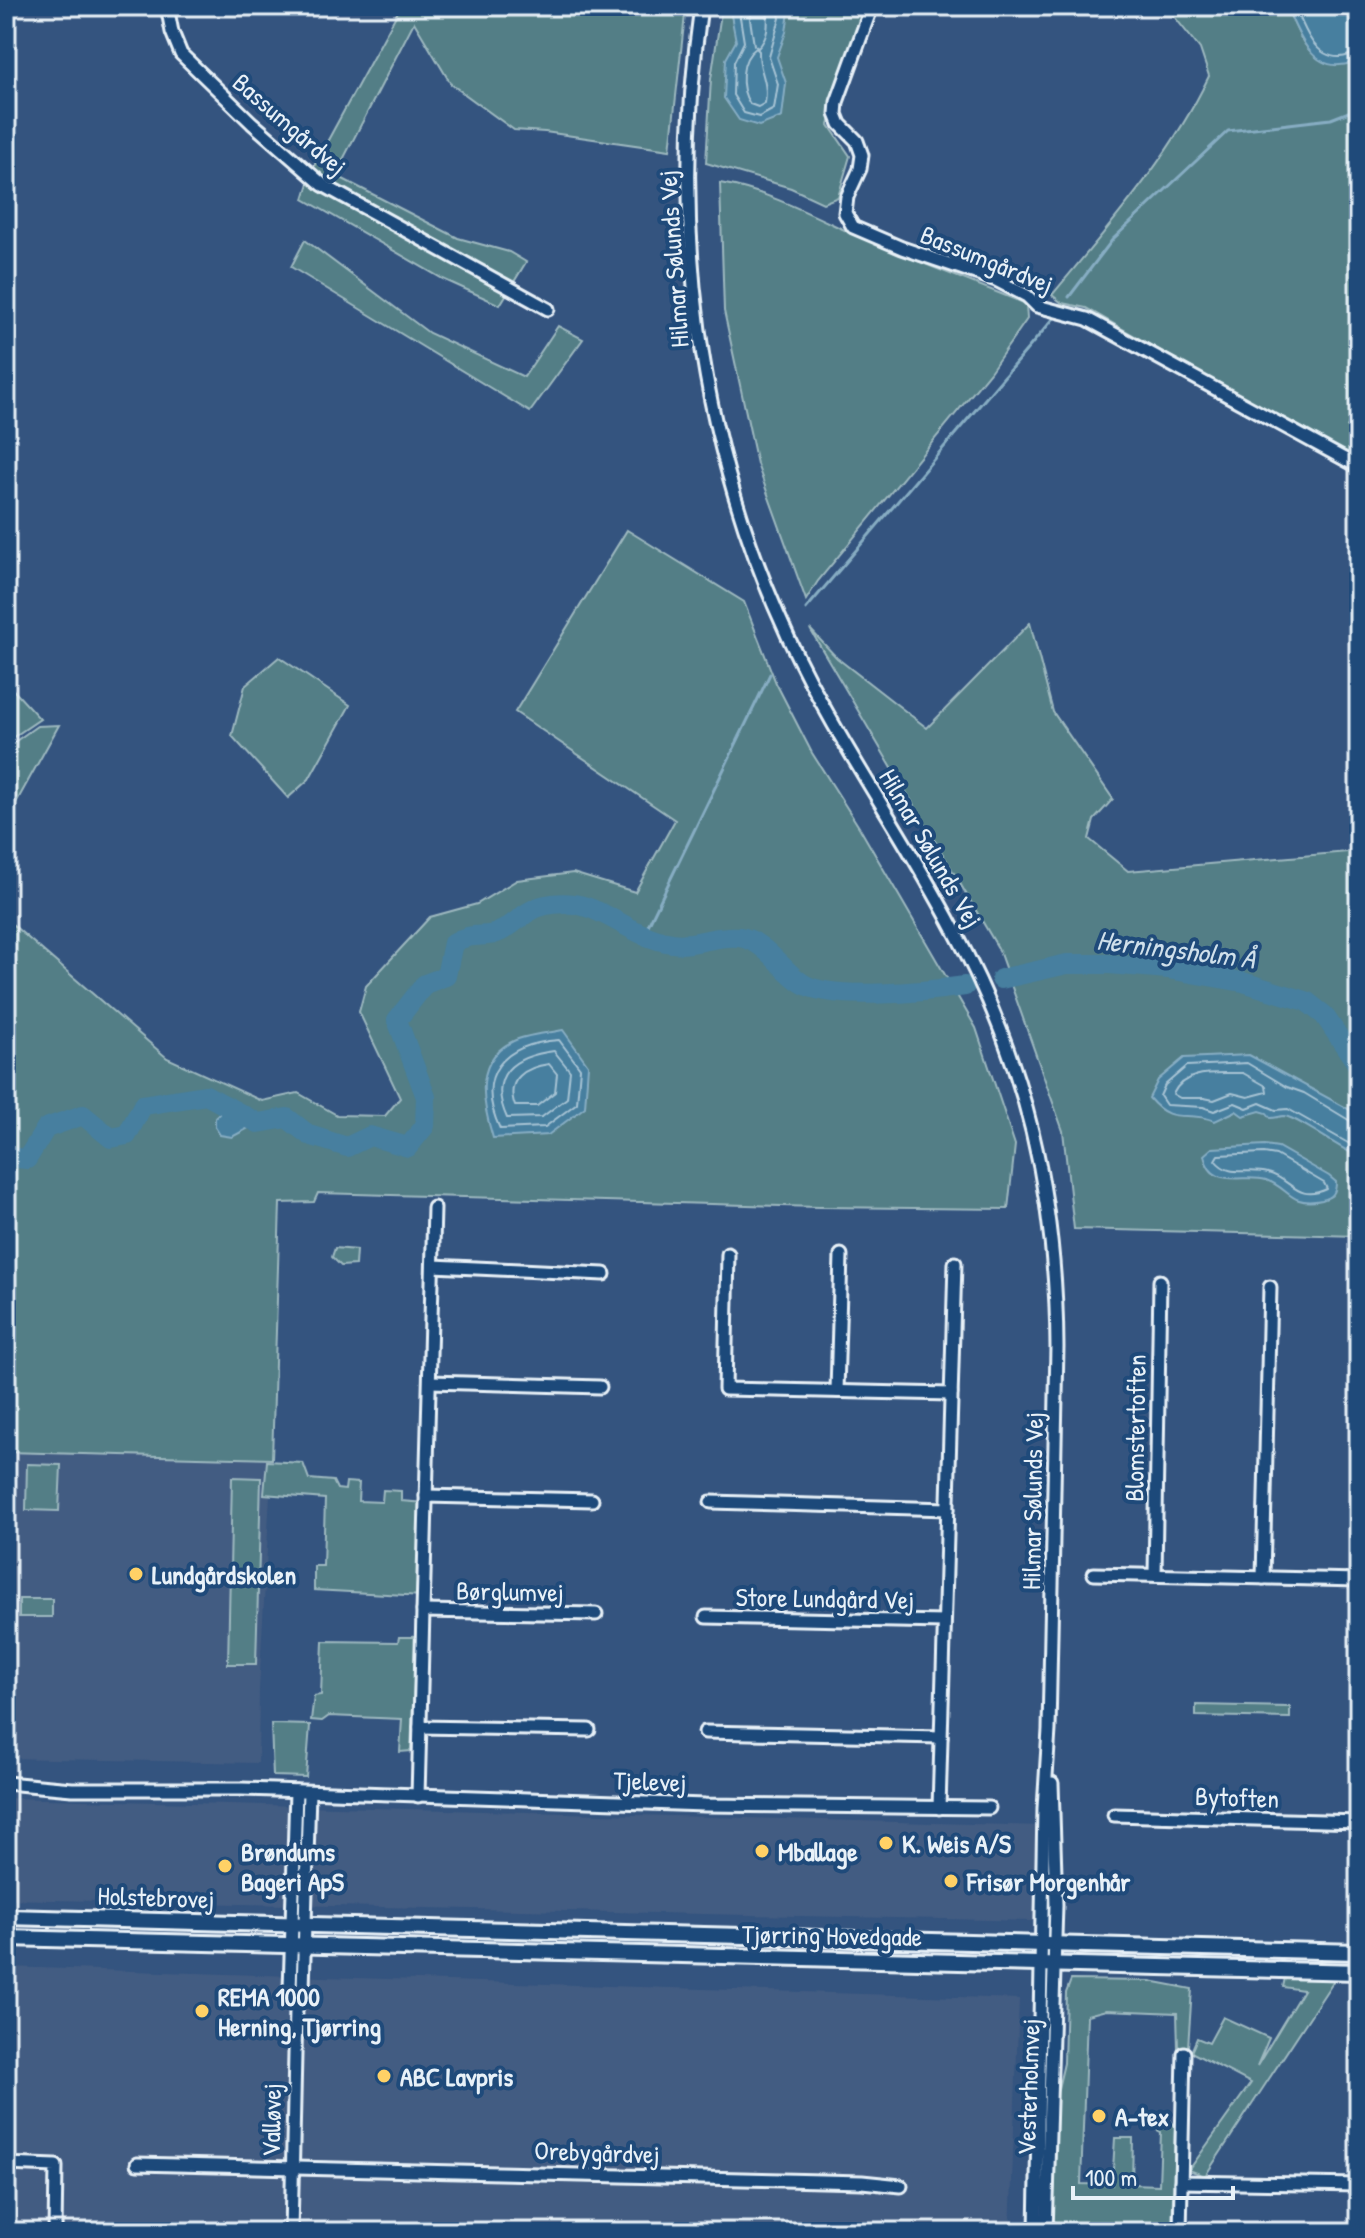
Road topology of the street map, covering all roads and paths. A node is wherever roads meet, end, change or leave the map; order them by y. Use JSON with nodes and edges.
{"nodes":[{"id":1,"x":167,"y":6,"type":"edge"},
{"id":2,"x":701,"y":6,"type":"edge"},
{"id":3,"x":872,"y":6,"type":"edge"},
{"id":4,"x":548,"y":309,"type":"dead end"},
{"id":5,"x":1359,"y":467,"type":"edge"},
{"id":6,"x":434,"y":1208,"type":"dead end"},
{"id":7,"x":728,"y":1254,"type":"dead end"},
{"id":8,"x":841,"y":1255,"type":"dead end"},
{"id":9,"x":955,"y":1263,"type":"dead end"},
{"id":10,"x":433,"y":1266,"type":"junction"},
{"id":11,"x":604,"y":1274,"type":"dead end"},
{"id":12,"x":1160,"y":1281,"type":"dead end"},
{"id":13,"x":1270,"y":1287,"type":"dead end"},
{"id":14,"x":430,"y":1382,"type":"junction"},
{"id":15,"x":600,"y":1387,"type":"dead end"},
{"id":16,"x":837,"y":1391,"type":"junction"},
{"id":17,"x":951,"y":1394,"type":"junction"},
{"id":18,"x":426,"y":1496,"type":"junction"},
{"id":19,"x":592,"y":1500,"type":"dead end"},
{"id":20,"x":711,"y":1502,"type":"dead end"},
{"id":21,"x":948,"y":1509,"type":"junction"},
{"id":22,"x":1094,"y":1574,"type":"dead end"},
{"id":23,"x":1155,"y":1575,"type":"junction"},
{"id":24,"x":1263,"y":1578,"type":"junction"},
{"id":25,"x":1359,"y":1580,"type":"edge"},
{"id":26,"x":423,"y":1611,"type":"junction"},
{"id":27,"x":596,"y":1614,"type":"dead end"},
{"id":28,"x":706,"y":1617,"type":"dead end"},
{"id":29,"x":944,"y":1622,"type":"junction"},
{"id":30,"x":420,"y":1727,"type":"junction"},
{"id":31,"x":589,"y":1730,"type":"dead end"},
{"id":32,"x":705,"y":1732,"type":"dead end"},
{"id":33,"x":941,"y":1737,"type":"junction"},
{"id":34,"x":6,"y":1783,"type":"edge"},
{"id":35,"x":302,"y":1791,"type":"junction"},
{"id":36,"x":418,"y":1796,"type":"junction"},
{"id":37,"x":939,"y":1808,"type":"junction"},
{"id":38,"x":989,"y":1808,"type":"dead end"},
{"id":39,"x":1114,"y":1815,"type":"dead end"},
{"id":40,"x":1359,"y":1822,"type":"edge"},
{"id":41,"x":6,"y":1917,"type":"edge"},
{"id":42,"x":299,"y":1926,"type":"junction"},
{"id":43,"x":6,"y":1938,"type":"edge"},
{"id":44,"x":1048,"y":1944,"type":"junction"},
{"id":45,"x":298,"y":1945,"type":"junction"},
{"id":46,"x":1359,"y":1952,"type":"edge"},
{"id":47,"x":1047,"y":1964,"type":"junction"},
{"id":48,"x":1359,"y":1972,"type":"edge"},
{"id":49,"x":1184,"y":2053,"type":"dead end"},
{"id":50,"x":6,"y":2164,"type":"edge"},
{"id":51,"x":137,"y":2164,"type":"dead end"},
{"id":52,"x":292,"y":2166,"type":"junction"},
{"id":53,"x":1181,"y":2182,"type":"junction"},
{"id":54,"x":1359,"y":2185,"type":"edge"},
{"id":55,"x":901,"y":2186,"type":"dead end"},
{"id":56,"x":55,"y":2232,"type":"edge"},
{"id":57,"x":291,"y":2232,"type":"edge"},
{"id":58,"x":1036,"y":2232,"type":"edge"},
{"id":59,"x":1046,"y":2232,"type":"edge"},
{"id":60,"x":1180,"y":2232,"type":"edge"}],
"edges":[{"from":1,"to":4,"type":"street","name":"Bassumgårdvej"},
{"from":2,"to":44,"type":"street","name":"Hilmar Sølunds Vej"},
{"from":3,"to":5,"type":"street","name":"Bassumgårdvej"},
{"from":6,"to":10,"type":"street","name":"Børglumvej"},
{"from":7,"to":16,"type":"street"},
{"from":8,"to":16,"type":"street"},
{"from":9,"to":17,"type":"street","name":"Store Lundgård Vej"},
{"from":10,"to":11,"type":"street"},
{"from":10,"to":14,"type":"street","name":"Børglumvej"},
{"from":12,"to":23,"type":"street","name":"Blomstertoften"},
{"from":13,"to":24,"type":"street"},
{"from":14,"to":15,"type":"street"},
{"from":14,"to":18,"type":"street","name":"Børglumvej"},
{"from":16,"to":17,"type":"street"},
{"from":17,"to":21,"type":"street","name":"Store Lundgård Vej"},
{"from":18,"to":19,"type":"street"},
{"from":18,"to":26,"type":"street","name":"Børglumvej"},
{"from":20,"to":21,"type":"street"},
{"from":21,"to":29,"type":"street","name":"Store Lundgård Vej"},
{"from":22,"to":23,"type":"street"},
{"from":23,"to":24,"type":"street"},
{"from":24,"to":25,"type":"street"},
{"from":26,"to":27,"type":"street","name":"Børglumvej"},
{"from":26,"to":30,"type":"street","name":"Børglumvej"},
{"from":28,"to":29,"type":"street","name":"Store Lundgård Vej"},
{"from":29,"to":33,"type":"street","name":"Store Lundgård Vej"},
{"from":30,"to":31,"type":"street"},
{"from":30,"to":36,"type":"street","name":"Børglumvej"},
{"from":32,"to":33,"type":"street"},
{"from":33,"to":37,"type":"street","name":"Store Lundgård Vej"},
{"from":34,"to":35,"type":"street","name":"Tjelevej"},
{"from":35,"to":36,"type":"street","name":"Tjelevej"},
{"from":35,"to":42,"type":"street"},
{"from":36,"to":37,"type":"street","name":"Tjelevej"},
{"from":37,"to":38,"type":"street","name":"Tjelevej"},
{"from":39,"to":40,"type":"street","name":"Bytoften"},
{"from":41,"to":42,"type":"main road","name":"Holstebrovej"},
{"from":42,"to":44,"type":"main road","name":"Tjørring Hovedgade"},
{"from":42,"to":45,"type":"street"},
{"from":43,"to":45,"type":"main road","name":"Holstebrovej"},
{"from":44,"to":46,"type":"main road","name":"Tjørring Hovedgade"},
{"from":44,"to":47,"type":"street","name":"Vesterholmvej"},
{"from":45,"to":47,"type":"main road","name":"Tjørring Hovedgade"},
{"from":45,"to":52,"type":"street","name":"Valløvej"},
{"from":47,"to":48,"type":"main road","name":"Tjørring Hovedgade"},
{"from":47,"to":58,"type":"street","name":"Vesterholmvej"},
{"from":47,"to":59,"type":"street","name":"Vesterholmvej"},
{"from":49,"to":53,"type":"street"},
{"from":50,"to":56,"type":"street"},
{"from":51,"to":52,"type":"street","name":"Orebygårdvej"},
{"from":52,"to":55,"type":"street","name":"Orebygårdvej"},
{"from":52,"to":57,"type":"street","name":"Valløvej"},
{"from":53,"to":54,"type":"street"},
{"from":53,"to":60,"type":"street"}]}
